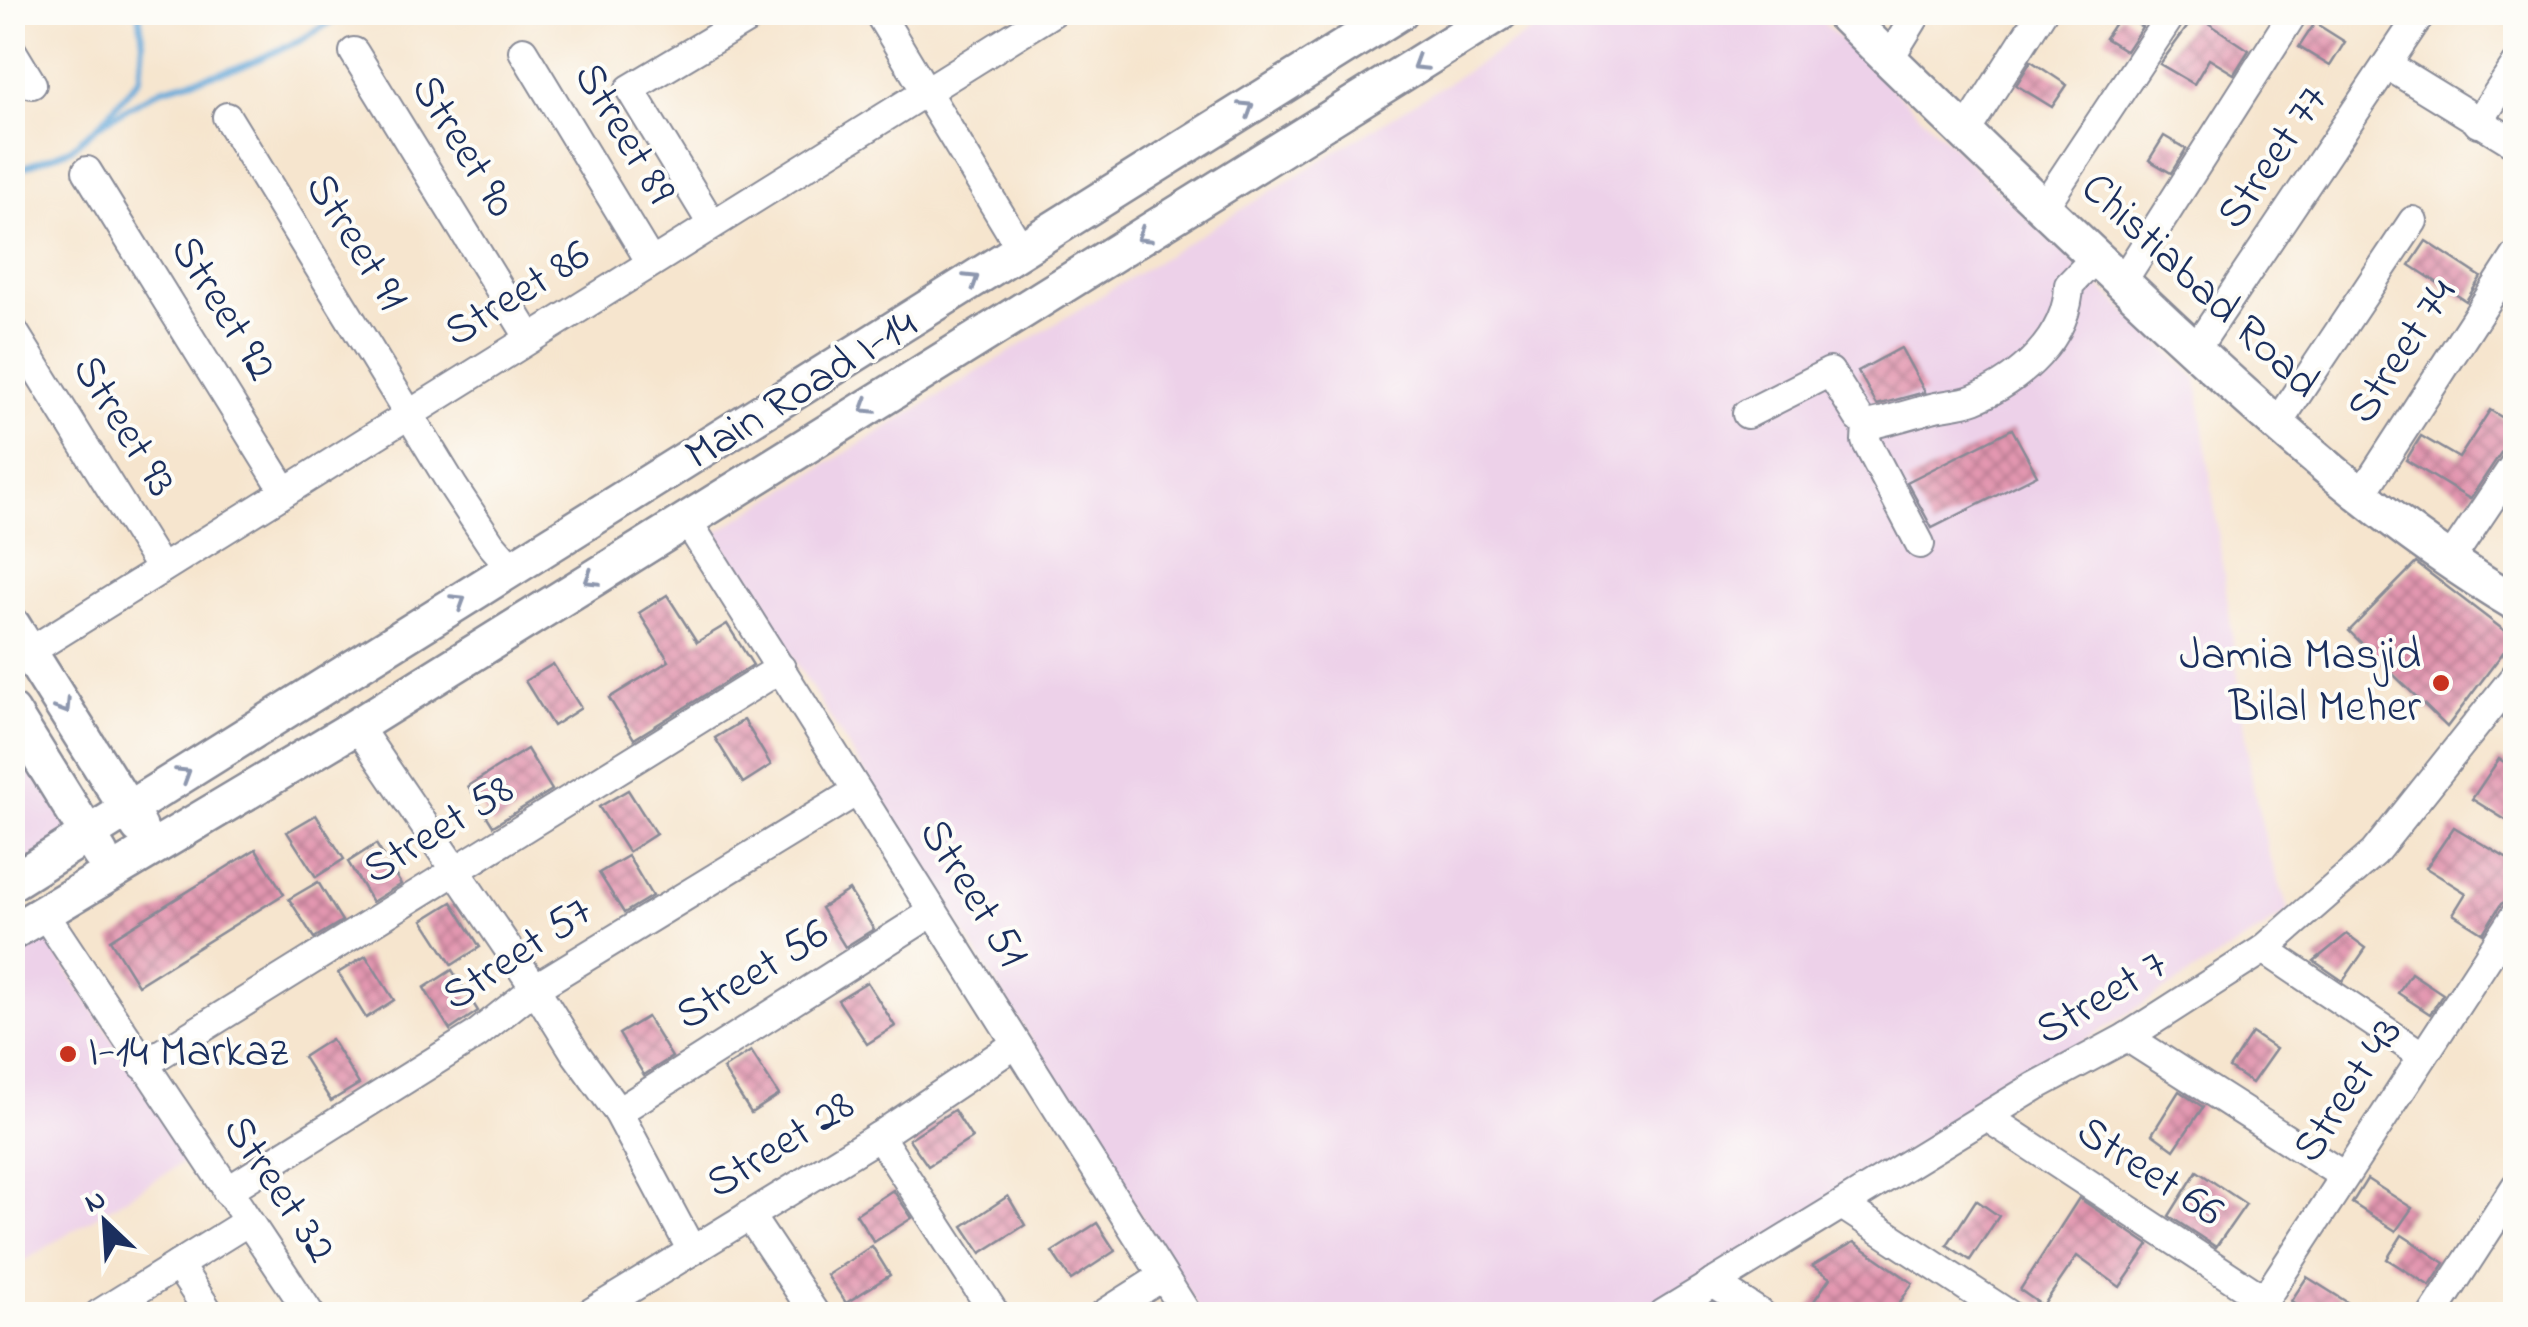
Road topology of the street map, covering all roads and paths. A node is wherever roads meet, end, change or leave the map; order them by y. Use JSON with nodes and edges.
{"nodes":[{"id":1,"x":759,"y":12,"type":"edge"},
{"id":2,"x":878,"y":12,"type":"edge"},
{"id":3,"x":1053,"y":12,"type":"edge"},
{"id":4,"x":1400,"y":12,"type":"edge"},
{"id":5,"x":1502,"y":12,"type":"edge"},
{"id":6,"x":1840,"y":12,"type":"edge"},
{"id":7,"x":1918,"y":12,"type":"edge"},
{"id":8,"x":2042,"y":12,"type":"edge"},
{"id":9,"x":2173,"y":12,"type":"edge"},
{"id":10,"x":2294,"y":12,"type":"edge"},
{"id":11,"x":2422,"y":12,"type":"edge"},
{"id":12,"x":523,"y":51,"type":"dead end"},
{"id":13,"x":12,"y":52,"type":"edge"},
{"id":14,"x":354,"y":52,"type":"dead end"},
{"id":15,"x":1888,"y":59,"type":"junction"},
{"id":16,"x":2516,"y":65,"type":"edge"},
{"id":17,"x":2389,"y":66,"type":"junction"},
{"id":18,"x":32,"y":84,"type":"dead end"},
{"id":19,"x":925,"y":90,"type":"junction"},
{"id":20,"x":227,"y":117,"type":"dead end"},
{"id":21,"x":2478,"y":123,"type":"junction"},
{"id":22,"x":1965,"y":134,"type":"junction"},
{"id":23,"x":2516,"y":144,"type":"edge"},
{"id":24,"x":87,"y":171,"type":"dead end"},
{"id":25,"x":2043,"y":208,"type":"junction"},
{"id":26,"x":2413,"y":221,"type":"dead end"},
{"id":27,"x":712,"y":224,"type":"junction"},
{"id":28,"x":1021,"y":249,"type":"junction"},
{"id":29,"x":2516,"y":256,"type":"edge"},
{"id":30,"x":2096,"y":258,"type":"junction"},
{"id":31,"x":650,"y":261,"type":"junction"},
{"id":32,"x":2122,"y":282,"type":"junction"},
{"id":33,"x":12,"y":329,"type":"edge"},
{"id":34,"x":530,"y":337,"type":"junction"},
{"id":35,"x":2196,"y":350,"type":"junction"},
{"id":36,"x":410,"y":414,"type":"junction"},
{"id":37,"x":1747,"y":414,"type":"dead end"},
{"id":38,"x":1867,"y":425,"type":"junction"},
{"id":39,"x":2276,"y":426,"type":"junction"},
{"id":40,"x":2516,"y":462,"type":"edge"},
{"id":41,"x":640,"y":488,"type":"junction"},
{"id":42,"x":286,"y":491,"type":"junction"},
{"id":43,"x":2361,"y":495,"type":"junction"},
{"id":44,"x":677,"y":525,"type":"junction"},
{"id":45,"x":1920,"y":544,"type":"dead end"},
{"id":46,"x":2448,"y":563,"type":"junction"},
{"id":47,"x":512,"y":568,"type":"junction"},
{"id":48,"x":160,"y":570,"type":"junction"},
{"id":49,"x":2516,"y":603,"type":"edge"},
{"id":50,"x":21,"y":638,"type":"edge"},
{"id":51,"x":780,"y":668,"type":"junction"},
{"id":52,"x":2516,"y":675,"type":"edge"},
{"id":53,"x":12,"y":712,"type":"edge"},
{"id":54,"x":357,"y":726,"type":"junction"},
{"id":55,"x":857,"y":791,"type":"junction"},
{"id":56,"x":128,"y":809,"type":"junction"},
{"id":57,"x":88,"y":835,"type":"junction"},
{"id":58,"x":151,"y":847,"type":"junction"},
{"id":59,"x":110,"y":872,"type":"junction"},
{"id":60,"x":454,"y":872,"type":"junction"},
{"id":61,"x":12,"y":882,"type":"edge"},
{"id":62,"x":44,"y":912,"type":"junction"},
{"id":63,"x":933,"y":912,"type":"junction"},
{"id":64,"x":2516,"y":914,"type":"edge"},
{"id":65,"x":12,"y":932,"type":"edge"},
{"id":66,"x":2264,"y":949,"type":"junction"},
{"id":67,"x":535,"y":988,"type":"junction"},
{"id":68,"x":2127,"y":1037,"type":"junction"},
{"id":69,"x":1016,"y":1044,"type":"junction"},
{"id":70,"x":2423,"y":1056,"type":"junction"},
{"id":71,"x":143,"y":1066,"type":"junction"},
{"id":72,"x":618,"y":1112,"type":"junction"},
{"id":73,"x":1987,"y":1117,"type":"junction"},
{"id":74,"x":878,"y":1136,"type":"junction"},
{"id":75,"x":2344,"y":1176,"type":"junction"},
{"id":76,"x":2516,"y":1186,"type":"edge"},
{"id":77,"x":227,"y":1190,"type":"junction"},
{"id":78,"x":1842,"y":1206,"type":"junction"},
{"id":79,"x":749,"y":1215,"type":"junction"},
{"id":80,"x":247,"y":1222,"type":"junction"},
{"id":81,"x":692,"y":1251,"type":"junction"},
{"id":82,"x":178,"y":1266,"type":"junction"},
{"id":83,"x":1162,"y":1278,"type":"junction"},
{"id":84,"x":1713,"y":1283,"type":"junction"},
{"id":85,"x":2260,"y":1307,"type":"edge"},
{"id":86,"x":100,"y":1314,"type":"edge"},
{"id":87,"x":210,"y":1314,"type":"edge"},
{"id":88,"x":310,"y":1314,"type":"edge"},
{"id":89,"x":589,"y":1314,"type":"edge"},
{"id":90,"x":815,"y":1314,"type":"edge"},
{"id":91,"x":994,"y":1314,"type":"edge"},
{"id":92,"x":1104,"y":1314,"type":"edge"},
{"id":93,"x":1187,"y":1314,"type":"edge"},
{"id":94,"x":1663,"y":1314,"type":"edge"},
{"id":95,"x":1761,"y":1314,"type":"edge"},
{"id":96,"x":2008,"y":1314,"type":"edge"},
{"id":97,"x":2433,"y":1314,"type":"edge"}],
"edges":[{"from":1,"to":27,"type":"street"},
{"from":2,"to":19,"type":"street"},
{"from":3,"to":19,"type":"street","name":"Street 86"},
{"from":28,"to":4,"type":"main road","name":"Main Road I-14","one_way":true},
{"from":5,"to":44,"type":"main road","name":"Main Road I-14","one_way":true},
{"from":6,"to":15,"type":"main road","name":"Chistiabad Road"},
{"from":7,"to":15,"type":"street"},
{"from":8,"to":22,"type":"street"},
{"from":9,"to":25,"type":"street"},
{"from":10,"to":32,"type":"street"},
{"from":11,"to":17,"type":"street","name":"Street 77"},
{"from":12,"to":31,"type":"street","name":"Street 89"},
{"from":13,"to":18,"type":"street"},
{"from":14,"to":34,"type":"street","name":"Street 90"},
{"from":15,"to":22,"type":"main road","name":"Chistiabad Road"},
{"from":16,"to":21,"type":"street"},
{"from":17,"to":21,"type":"street"},
{"from":17,"to":35,"type":"street","name":"Street 77"},
{"from":19,"to":27,"type":"street","name":"Street 86"},
{"from":19,"to":28,"type":"street"},
{"from":20,"to":36,"type":"street","name":"Street 91"},
{"from":21,"to":23,"type":"street"},
{"from":22,"to":25,"type":"main road","name":"Chistiabad Road"},
{"from":24,"to":42,"type":"street","name":"Street 92"},
{"from":25,"to":30,"type":"main road","name":"Chistiabad Road"},
{"from":26,"to":39,"type":"street"},
{"from":27,"to":31,"type":"street","name":"Street 86"},
{"from":41,"to":28,"type":"main road","name":"Main Road I-14","one_way":true},
{"from":29,"to":43,"type":"street","name":"Street 74"},
{"from":30,"to":32,"type":"main road","name":"Chistiabad Road"},
{"from":30,"to":38,"type":"street"},
{"from":31,"to":34,"type":"street","name":"Street 86"},
{"from":32,"to":35,"type":"main road","name":"Chistiabad Road"},
{"from":33,"to":48,"type":"street","name":"Street 93"},
{"from":34,"to":36,"type":"street","name":"Street 86"},
{"from":35,"to":39,"type":"main road","name":"Chistiabad Road"},
{"from":36,"to":42,"type":"street","name":"Street 86"},
{"from":36,"to":47,"type":"street","name":"Street 91"},
{"from":37,"to":38,"type":"street"},
{"from":38,"to":45,"type":"street"},
{"from":39,"to":43,"type":"main road","name":"Chistiabad Road"},
{"from":40,"to":46,"type":"street"},
{"from":41,"to":44,"type":"main road"},
{"from":41,"to":47,"type":"main road","name":"Main Road I-14"},
{"from":42,"to":48,"type":"street","name":"Street 86"},
{"from":43,"to":46,"type":"main road","name":"Chistiabad Road"},
{"from":44,"to":51,"type":"street","name":"Street 51"},
{"from":44,"to":54,"type":"main road","name":"Main Road I-14","one_way":true},
{"from":46,"to":49,"type":"main road","name":"Chistiabad Road"},
{"from":56,"to":47,"type":"main road","name":"Main Road I-14","one_way":true},
{"from":48,"to":50,"type":"street","name":"Street 86"},
{"from":50,"to":56,"type":"main road","one_way":true},
{"from":51,"to":55,"type":"street","name":"Street 51"},
{"from":51,"to":60,"type":"street","name":"Street 58"},
{"from":52,"to":66,"type":"street","name":"Street 7"},
{"from":53,"to":57,"type":"main road"},
{"from":54,"to":58,"type":"main road","name":"Main Road I-14"},
{"from":54,"to":60,"type":"street"},
{"from":55,"to":63,"type":"street","name":"Street 51"},
{"from":55,"to":67,"type":"street","name":"Street 57"},
{"from":56,"to":57,"type":"main road","name":"Main Road I-14"},
{"from":56,"to":58,"type":"main road"},
{"from":57,"to":59,"type":"main road"},
{"from":57,"to":61,"type":"main road","name":"Main Road I-14"},
{"from":58,"to":59,"type":"main road","name":"Main Road I-14"},
{"from":59,"to":62,"type":"main road","name":"Main Road I-14"},
{"from":60,"to":67,"type":"street"},
{"from":60,"to":71,"type":"street","name":"Street 58"},
{"from":62,"to":65,"type":"main road","name":"Main Road I-14"},
{"from":62,"to":71,"type":"street","name":"Street 32"},
{"from":63,"to":69,"type":"street","name":"Street 51"},
{"from":63,"to":72,"type":"street","name":"Street 56"},
{"from":64,"to":70,"type":"street","name":"Street 43"},
{"from":66,"to":68,"type":"street","name":"Street 7"},
{"from":66,"to":70,"type":"street"},
{"from":67,"to":72,"type":"street"},
{"from":67,"to":77,"type":"street","name":"Street 57"},
{"from":68,"to":73,"type":"street","name":"Street 7"},
{"from":68,"to":75,"type":"street"},
{"from":69,"to":74,"type":"street","name":"Street 28"},
{"from":69,"to":83,"type":"street","name":"Street 51"},
{"from":70,"to":75,"type":"street","name":"Street 43"},
{"from":71,"to":77,"type":"street","name":"Street 32"},
{"from":72,"to":81,"type":"street"},
{"from":73,"to":78,"type":"street","name":"Street 7"},
{"from":73,"to":85,"type":"street","name":"Street 66"},
{"from":74,"to":79,"type":"street","name":"Street 28"},
{"from":74,"to":91,"type":"street"},
{"from":75,"to":85,"type":"street","name":"Street 43"},
{"from":76,"to":97,"type":"street"},
{"from":77,"to":80,"type":"street","name":"Street 32"},
{"from":78,"to":84,"type":"street","name":"Street 7"},
{"from":78,"to":96,"type":"street"},
{"from":79,"to":81,"type":"street","name":"Street 28"},
{"from":79,"to":90,"type":"street"},
{"from":80,"to":82,"type":"street"},
{"from":80,"to":88,"type":"street","name":"Street 32"},
{"from":81,"to":89,"type":"street","name":"Street 28"},
{"from":82,"to":86,"type":"street"},
{"from":82,"to":87,"type":"street"},
{"from":83,"to":92,"type":"street"},
{"from":83,"to":93,"type":"street","name":"Street 51"},
{"from":84,"to":94,"type":"street","name":"Street 7"},
{"from":84,"to":95,"type":"street"}]}
